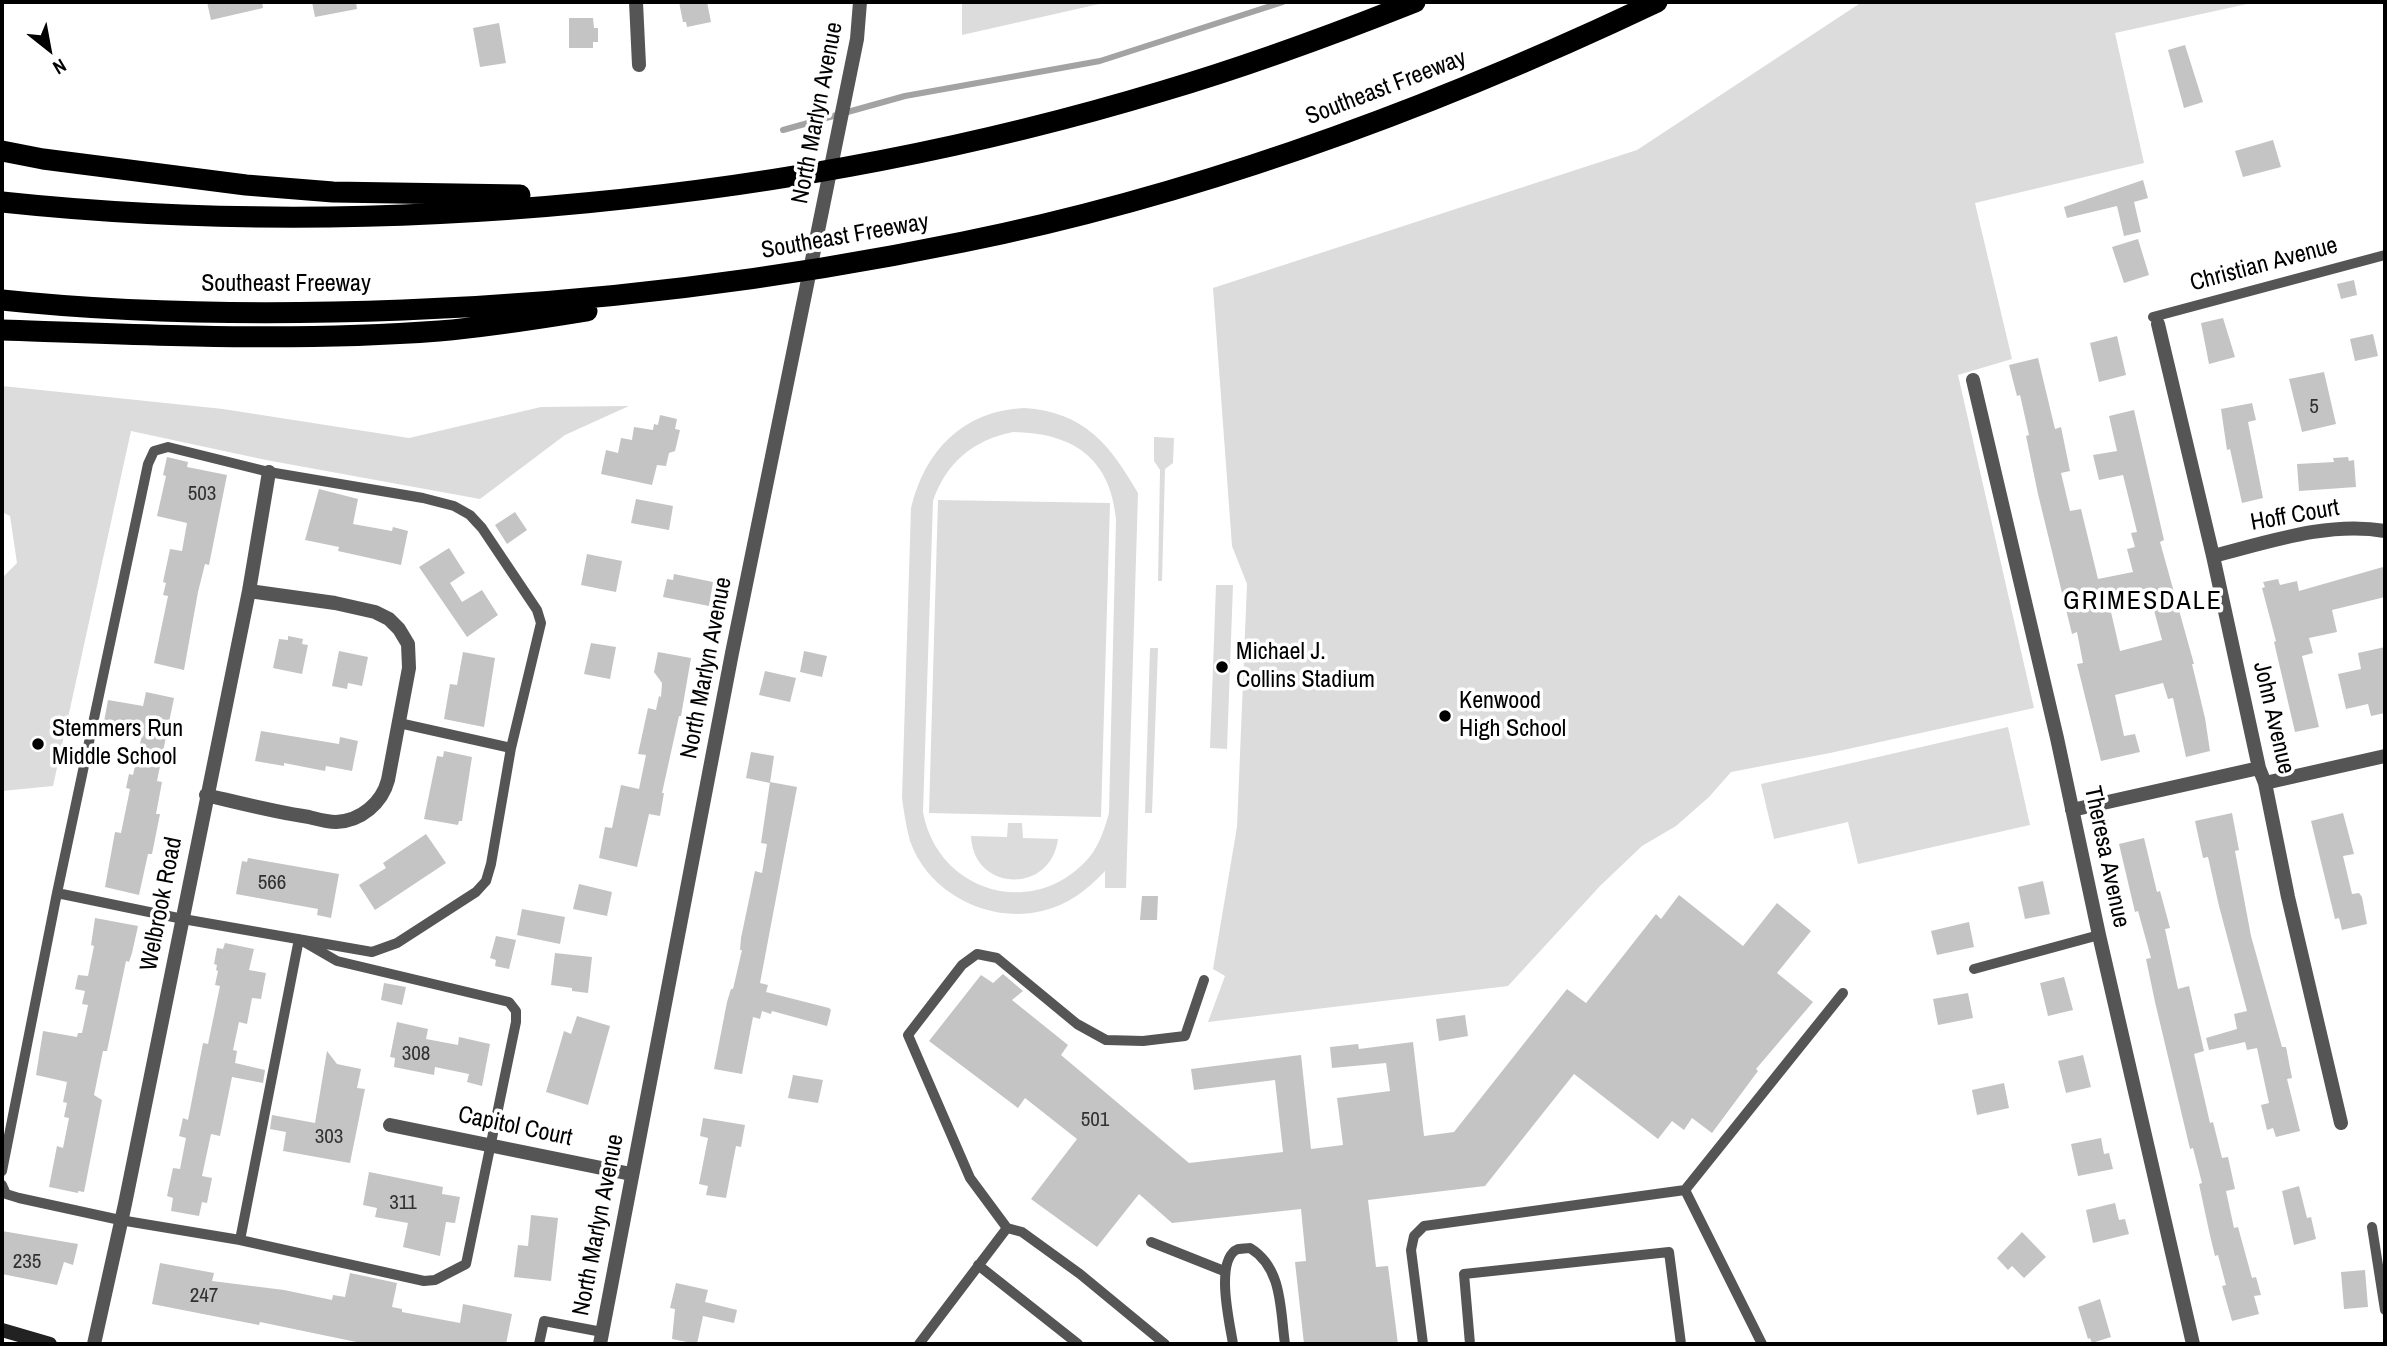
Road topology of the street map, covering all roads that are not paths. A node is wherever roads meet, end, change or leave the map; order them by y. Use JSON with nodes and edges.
{"nodes":[{"id":1,"x":636,"y":2,"type":"edge"},
{"id":2,"x":860,"y":2,"type":"edge"},
{"id":3,"x":1415,"y":2,"type":"edge"},
{"id":4,"x":1657,"y":2,"type":"edge"},
{"id":5,"x":639,"y":65,"type":"dead end"},
{"id":6,"x":2,"y":151,"type":"edge"},
{"id":7,"x":808,"y":173,"type":"junction"},
{"id":8,"x":2,"y":202,"type":"edge"},
{"id":9,"x":2385,"y":255,"type":"edge"},
{"id":10,"x":796,"y":274,"type":"junction"},
{"id":11,"x":2,"y":300,"type":"edge"},
{"id":12,"x":2156,"y":320,"type":"joint"},
{"id":13,"x":2,"y":330,"type":"edge"},
{"id":14,"x":1973,"y":380,"type":"dead end"},
{"id":15,"x":269,"y":472,"type":"junction"},
{"id":16,"x":2385,"y":531,"type":"edge"},
{"id":17,"x":2213,"y":556,"type":"junction"},
{"id":18,"x":249,"y":591,"type":"junction"},
{"id":19,"x":399,"y":723,"type":"junction"},
{"id":20,"x":511,"y":748,"type":"junction"},
{"id":21,"x":2385,"y":756,"type":"edge"},
{"id":22,"x":2259,"y":768,"type":"junction"},
{"id":23,"x":2265,"y":783,"type":"junction"},
{"id":24,"x":206,"y":795,"type":"junction"},
{"id":25,"x":2072,"y":810,"type":"junction"},
{"id":26,"x":57,"y":893,"type":"junction"},
{"id":27,"x":183,"y":919,"type":"junction"},
{"id":28,"x":2099,"y":935,"type":"junction"},
{"id":29,"x":299,"y":939,"type":"junction"},
{"id":30,"x":1975,"y":969,"type":"dead end"},
{"id":31,"x":1204,"y":980,"type":"dead end"},
{"id":32,"x":1843,"y":993,"type":"dead end"},
{"id":33,"x":2341,"y":1123,"type":"dead end"},
{"id":34,"x":390,"y":1125,"type":"dead end"},
{"id":35,"x":490,"y":1145,"type":"junction"},
{"id":36,"x":2,"y":1171,"type":"edge"},
{"id":37,"x":631,"y":1174,"type":"junction"},
{"id":38,"x":2,"y":1185,"type":"edge"},
{"id":39,"x":1685,"y":1190,"type":"junction"},
{"id":40,"x":120,"y":1220,"type":"junction"},
{"id":41,"x":1007,"y":1227,"type":"junction"},
{"id":42,"x":2372,"y":1227,"type":"dead end"},
{"id":43,"x":240,"y":1240,"type":"junction"},
{"id":44,"x":1152,"y":1242,"type":"dead end"},
{"id":45,"x":978,"y":1265,"type":"junction"},
{"id":46,"x":1224,"y":1271,"type":"junction"},
{"id":47,"x":2385,"y":1310,"type":"edge"},
{"id":48,"x":2,"y":1330,"type":"edge"},
{"id":49,"x":601,"y":1338,"type":"edge"},
{"id":50,"x":50,"y":1344,"type":"edge"},
{"id":51,"x":94,"y":1344,"type":"edge"},
{"id":52,"x":539,"y":1344,"type":"edge"},
{"id":53,"x":919,"y":1344,"type":"edge"},
{"id":54,"x":1078,"y":1344,"type":"edge"},
{"id":55,"x":1165,"y":1344,"type":"edge"},
{"id":56,"x":1233,"y":1344,"type":"edge"},
{"id":57,"x":1285,"y":1344,"type":"edge"},
{"id":58,"x":1423,"y":1344,"type":"edge"},
{"id":59,"x":1470,"y":1344,"type":"edge"},
{"id":60,"x":1681,"y":1344,"type":"edge"},
{"id":61,"x":1762,"y":1344,"type":"edge"},
{"id":62,"x":2193,"y":1344,"type":"edge"}],
"edges":[{"from":1,"to":5,"type":"street"},
{"from":2,"to":37,"type":"street","name":"North Marlyn Avenue"},
{"from":3,"to":7,"type":"highway"},
{"from":4,"to":10,"type":"highway","name":"Southeast Freeway"},
{"from":6,"to":7,"type":"highway"},
{"from":7,"to":8,"type":"highway"},
{"from":9,"to":12,"type":"lane","name":"Christian Avenue"},
{"from":10,"to":11,"type":"highway","name":"Southeast Freeway"},
{"from":10,"to":13,"type":"highway"},
{"from":12,"to":17,"type":"street","name":"John Avenue"},
{"from":14,"to":25,"type":"street","name":"Theresa Avenue"},
{"from":15,"to":18,"type":"street","name":"Welbrook Road"},
{"from":15,"to":20,"type":"lane"},
{"from":15,"to":26,"type":"lane"},
{"from":16,"to":17,"type":"street","name":"Hoff Court"},
{"from":17,"to":22,"type":"street","name":"John Avenue"},
{"from":18,"to":19,"type":"street"},
{"from":18,"to":24,"type":"street","name":"Welbrook Road"},
{"from":19,"to":20,"type":"lane"},
{"from":19,"to":24,"type":"street"},
{"from":20,"to":29,"type":"lane"},
{"from":21,"to":23,"type":"street"},
{"from":22,"to":23,"type":"street","name":"John Avenue"},
{"from":22,"to":25,"type":"street"},
{"from":23,"to":33,"type":"street","name":"John Avenue"},
{"from":24,"to":27,"type":"street","name":"Welbrook Road"},
{"from":25,"to":28,"type":"street","name":"Theresa Avenue"},
{"from":26,"to":27,"type":"lane"},
{"from":26,"to":36,"type":"lane"},
{"from":27,"to":29,"type":"lane"},
{"from":27,"to":40,"type":"street","name":"Welbrook Road"},
{"from":28,"to":30,"type":"lane"},
{"from":28,"to":62,"type":"street","name":"Theresa Avenue"},
{"from":29,"to":35,"type":"lane"},
{"from":29,"to":43,"type":"lane"},
{"from":31,"to":41,"type":"lane"},
{"from":32,"to":39,"type":"lane"},
{"from":34,"to":35,"type":"street","name":"Capitol Court"},
{"from":35,"to":37,"type":"street","name":"Capitol Court"},
{"from":35,"to":43,"type":"lane"},
{"from":37,"to":49,"type":"street","name":"North Marlyn Avenue"},
{"from":38,"to":40,"type":"lane"},
{"from":39,"to":58,"type":"lane"},
{"from":39,"to":61,"type":"lane"},
{"from":40,"to":43,"type":"lane"},
{"from":40,"to":51,"type":"street","name":"Welbrook Road"},
{"from":41,"to":45,"type":"lane"},
{"from":41,"to":55,"type":"lane"},
{"from":42,"to":47,"type":"lane"},
{"from":44,"to":46,"type":"lane"},
{"from":45,"to":53,"type":"lane"},
{"from":45,"to":54,"type":"lane"},
{"from":46,"to":56,"type":"lane"},
{"from":46,"to":57,"type":"lane"},
{"from":48,"to":50,"type":"main road"},
{"from":49,"to":52,"type":"lane"},
{"from":59,"to":60,"type":"lane"}]}
